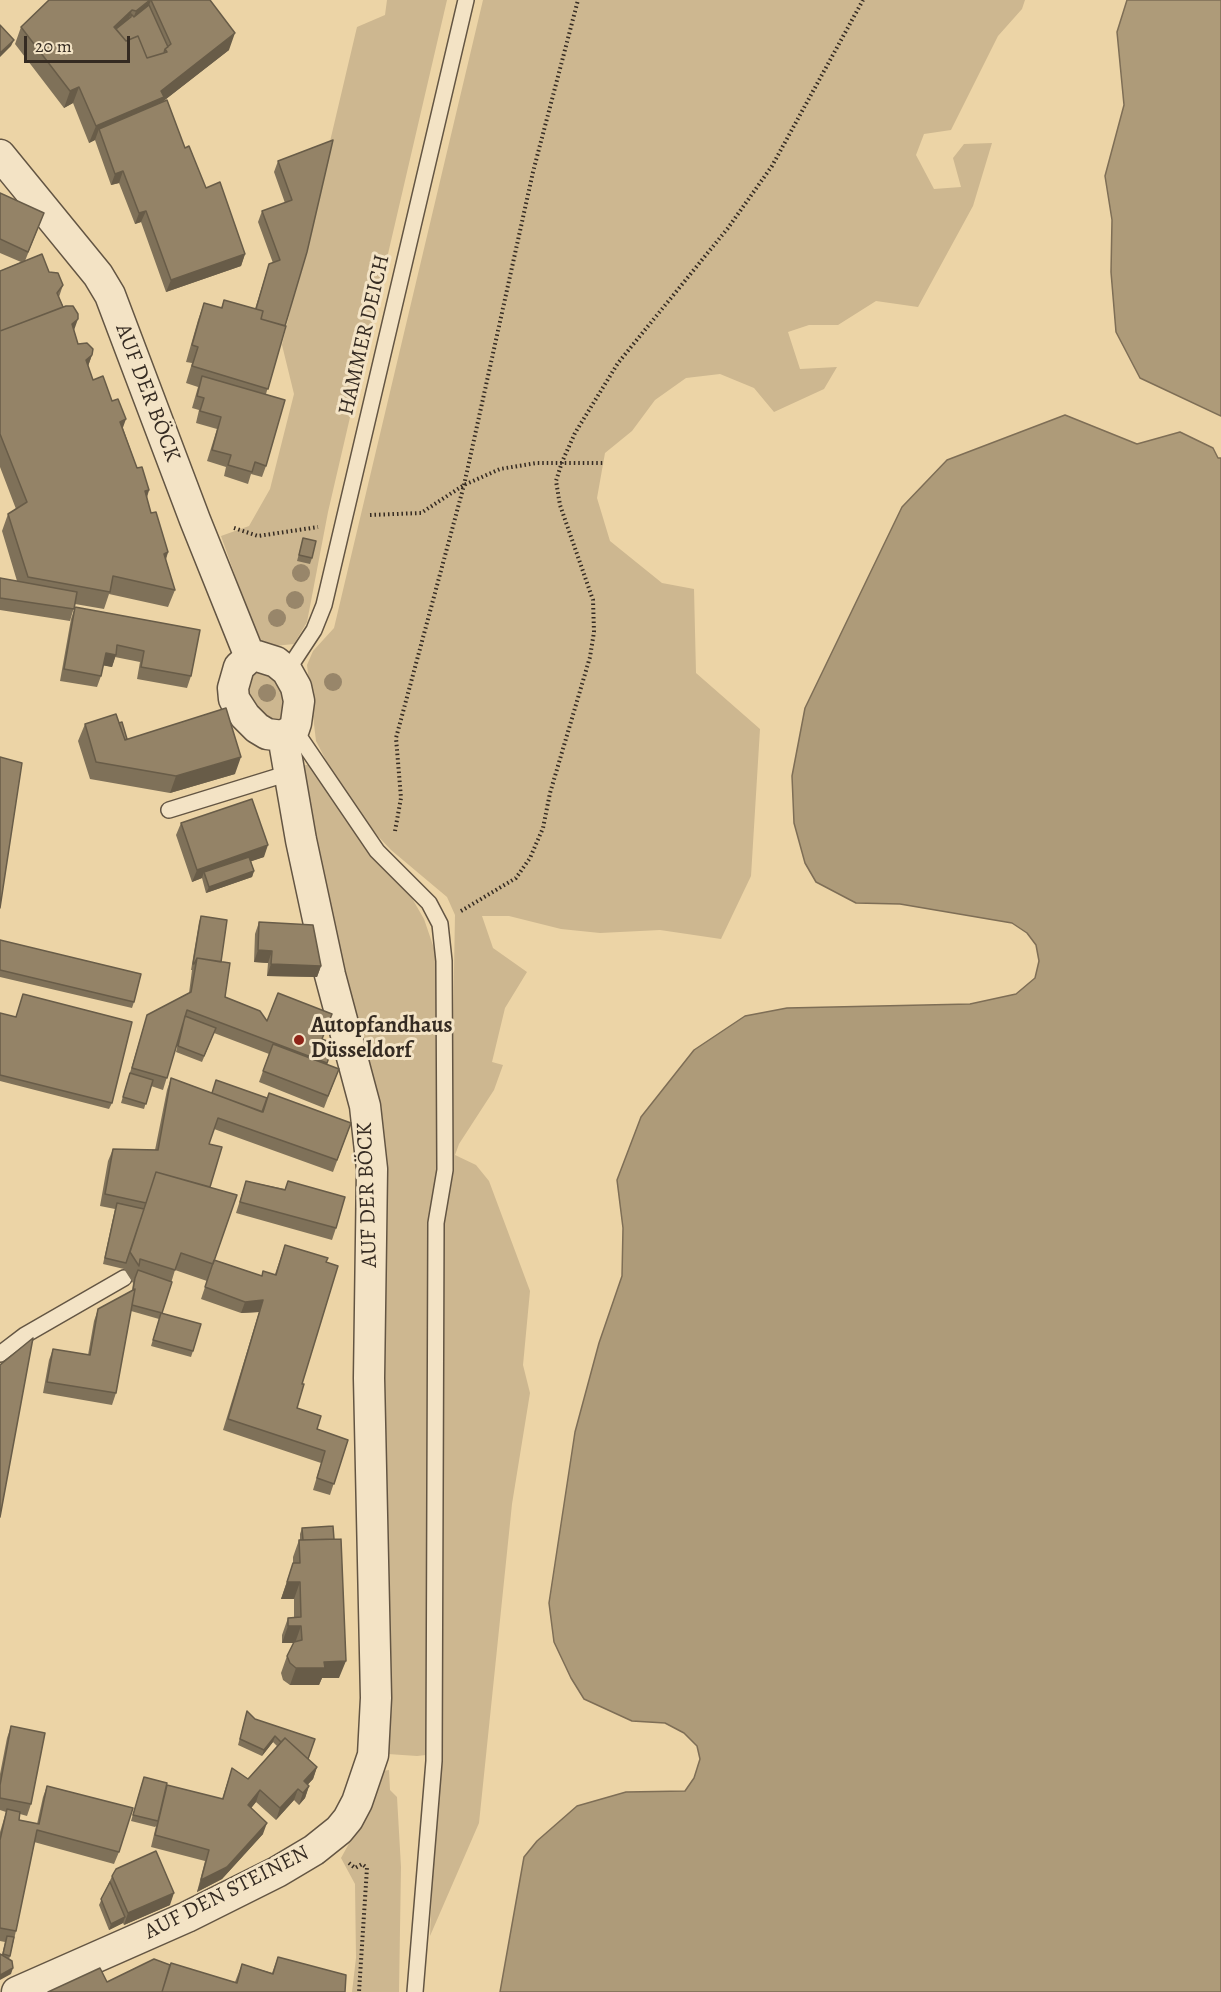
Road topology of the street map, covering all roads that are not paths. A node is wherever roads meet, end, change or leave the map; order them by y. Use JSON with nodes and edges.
{"nodes":[{"id":1,"x":466,"y":0,"type":"edge"},
{"id":2,"x":0,"y":155,"type":"edge"},
{"id":3,"x":250,"y":657,"type":"junction"},
{"id":4,"x":287,"y":672,"type":"junction"},
{"id":5,"x":288,"y":732,"type":"junction"},
{"id":6,"x":289,"y":773,"type":"junction"},
{"id":7,"x":169,"y":810,"type":"dead end"},
{"id":8,"x":124,"y":1278,"type":"dead end"},
{"id":9,"x":0,"y":1354,"type":"edge"},
{"id":10,"x":375,"y":1628,"type":"joint"},
{"id":11,"x":17,"y":1992,"type":"edge"},
{"id":12,"x":415,"y":1992,"type":"edge"}],
"edges":[{"from":1,"to":4,"type":"lane","name":"HAMMER DEICH"},
{"from":2,"to":3,"type":"street","name":"AUF DER BÖCK"},
{"from":3,"to":4,"type":"street"},
{"from":3,"to":5,"type":"street"},
{"from":4,"to":5,"type":"street","name":"AUF DER BÖCK"},
{"from":5,"to":6,"type":"street","name":"AUF DER BÖCK"},
{"from":5,"to":12,"type":"lane"},
{"from":6,"to":7,"type":"lane"},
{"from":6,"to":10,"type":"street","name":"AUF DER BÖCK"},
{"from":8,"to":9,"type":"lane"},
{"from":10,"to":11,"type":"street","name":"AUF DEN STEINEN"}]}
